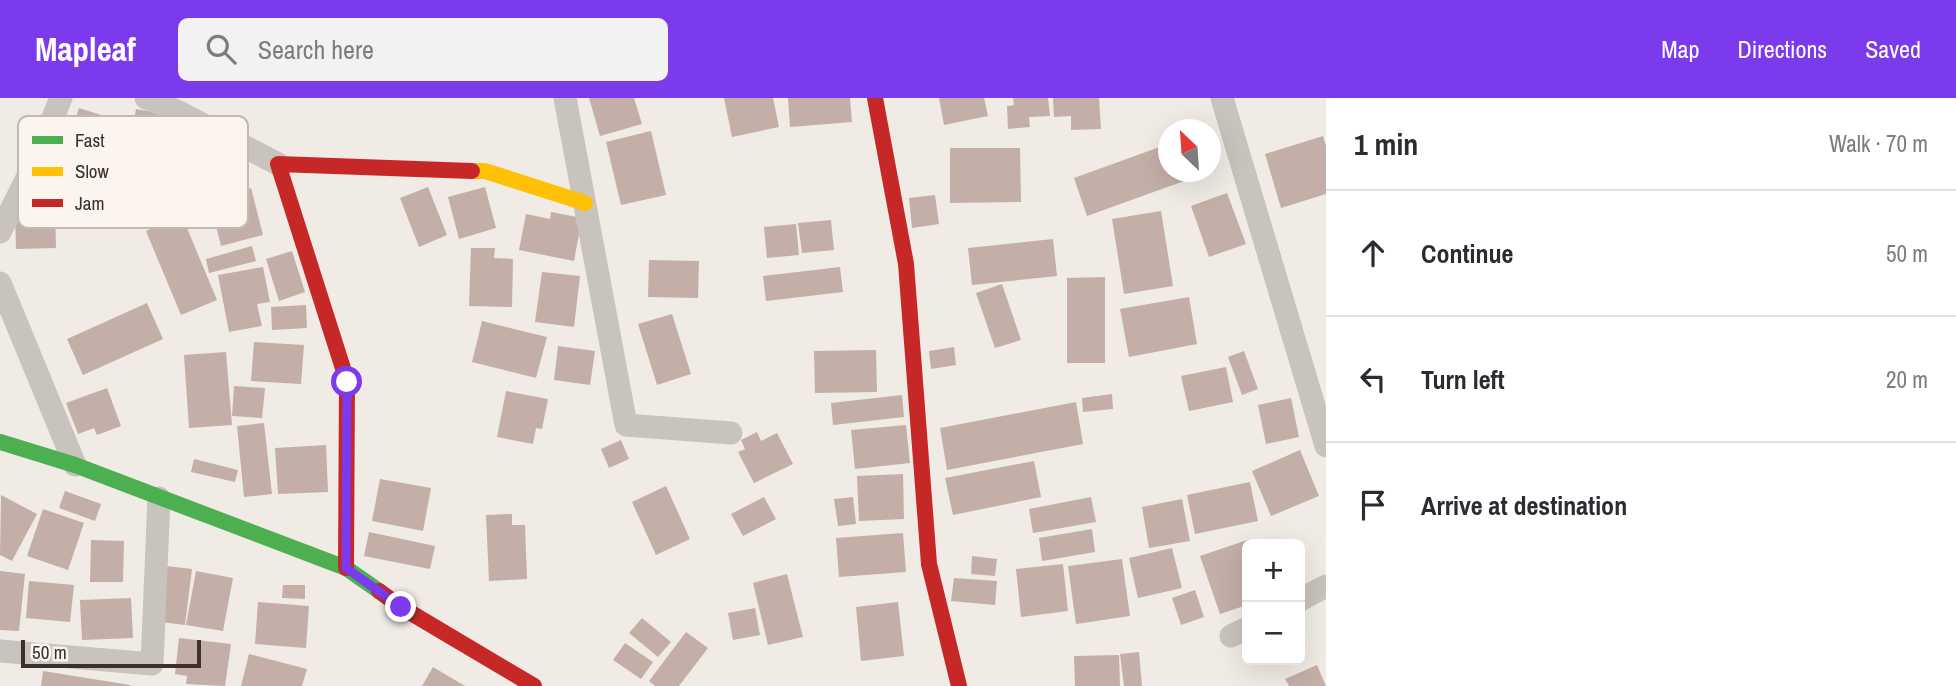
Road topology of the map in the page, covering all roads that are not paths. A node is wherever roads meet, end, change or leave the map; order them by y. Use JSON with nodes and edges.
{"nodes":[{"id":1,"x":61,"y":98,"type":"edge"},
{"id":2,"x":146,"y":98,"type":"edge"},
{"id":3,"x":565,"y":98,"type":"edge"},
{"id":4,"x":875,"y":98,"type":"edge"},
{"id":5,"x":1222,"y":98,"type":"edge"},
{"id":6,"x":54,"y":116,"type":"edge"},
{"id":7,"x":187,"y":116,"type":"edge"},
{"id":8,"x":248,"y":148,"type":"edge"},
{"id":9,"x":278,"y":164,"type":"junction"},
{"id":10,"x":18,"y":196,"type":"edge"},
{"id":11,"x":585,"y":202,"type":"junction"},
{"id":12,"x":0,"y":232,"type":"edge"},
{"id":13,"x":0,"y":283,"type":"edge"},
{"id":14,"x":731,"y":433,"type":"dead end"},
{"id":15,"x":0,"y":442,"type":"edge"},
{"id":16,"x":1326,"y":446,"type":"edge"},
{"id":17,"x":75,"y":465,"type":"junction"},
{"id":18,"x":159,"y":498,"type":"junction"},
{"id":19,"x":346,"y":568,"type":"junction"},
{"id":20,"x":1326,"y":586,"type":"edge"},
{"id":21,"x":1305,"y":597,"type":"edge"},
{"id":22,"x":0,"y":652,"type":"edge"},
{"id":23,"x":151,"y":675,"type":"edge"},
{"id":24,"x":534,"y":686,"type":"edge"},
{"id":25,"x":959,"y":686,"type":"edge"}],
"edges":[{"from":1,"to":6,"type":"street"},
{"from":2,"to":7,"type":"street"},
{"from":3,"to":11,"type":"street"},
{"from":4,"to":25,"type":"street"},
{"from":5,"to":16,"type":"street"},
{"from":8,"to":9,"type":"street"},
{"from":9,"to":11,"type":"street"},
{"from":9,"to":19,"type":"street"},
{"from":10,"to":12,"type":"street"},
{"from":11,"to":14,"type":"street"},
{"from":13,"to":17,"type":"street"},
{"from":15,"to":17,"type":"street"},
{"from":17,"to":18,"type":"street"},
{"from":18,"to":19,"type":"street"},
{"from":18,"to":23,"type":"street"},
{"from":19,"to":24,"type":"street"},
{"from":20,"to":21,"type":"street"},
{"from":22,"to":23,"type":"street"}]}
